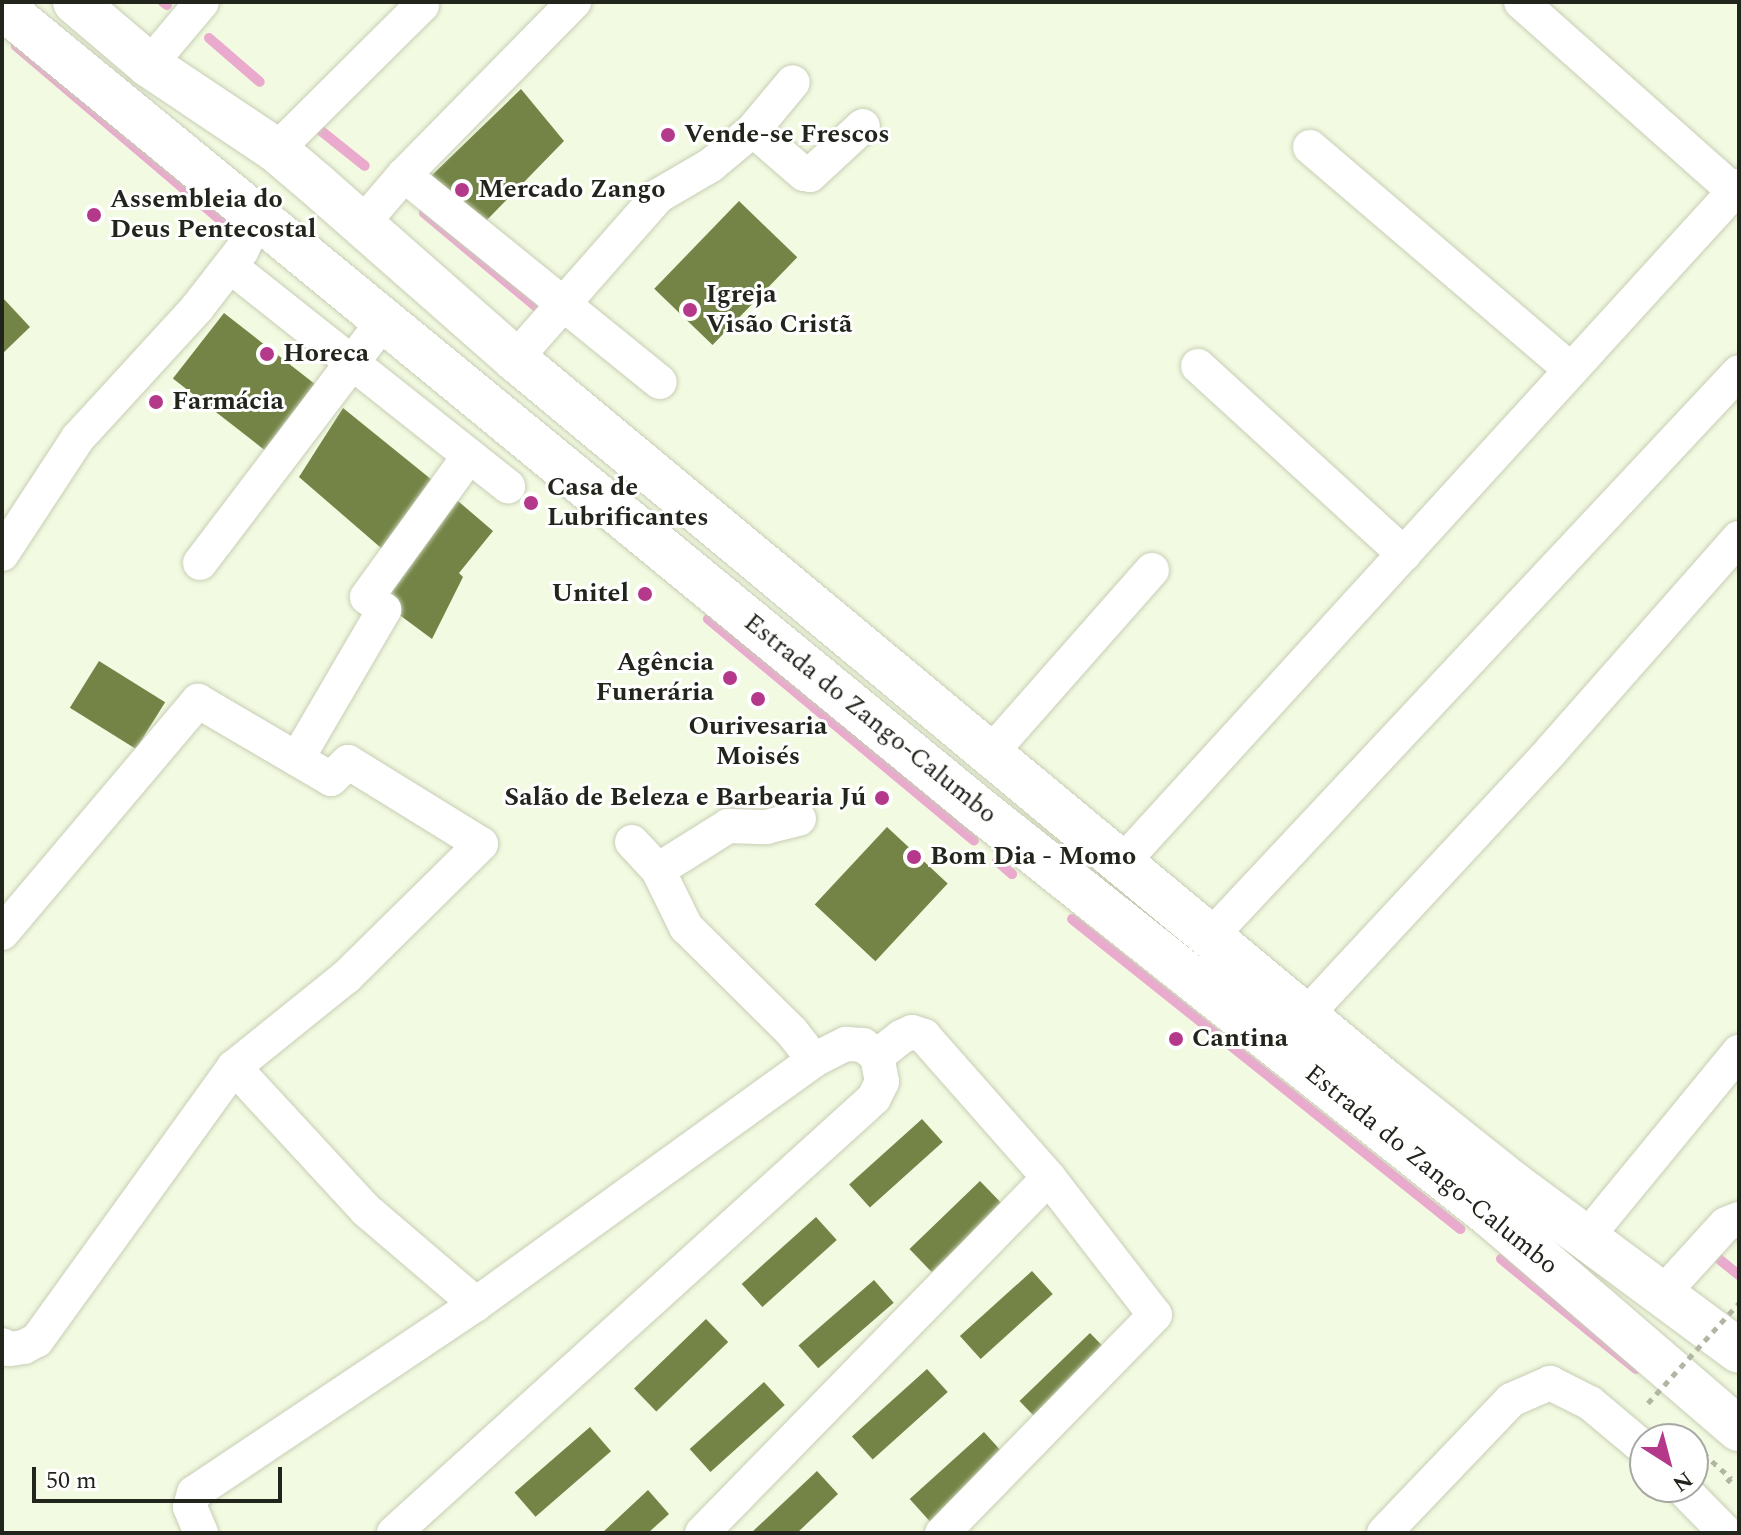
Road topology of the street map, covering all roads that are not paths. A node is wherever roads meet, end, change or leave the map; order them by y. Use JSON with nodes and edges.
{"nodes":[{"id":1,"x":75,"y":2,"type":"edge"},
{"id":2,"x":202,"y":2,"type":"edge"},
{"id":3,"x":574,"y":2,"type":"edge"},
{"id":4,"x":1521,"y":2,"type":"edge"},
{"id":5,"x":422,"y":5,"type":"dead end"},
{"id":6,"x":2,"y":7,"type":"edge"},
{"id":7,"x":149,"y":65,"type":"junction"},
{"id":8,"x":793,"y":82,"type":"dead end"},
{"id":9,"x":863,"y":126,"type":"dead end"},
{"id":10,"x":753,"y":130,"type":"junction"},
{"id":11,"x":1310,"y":147,"type":"dead end"},
{"id":12,"x":276,"y":150,"type":"junction"},
{"id":13,"x":404,"y":175,"type":"junction"},
{"id":14,"x":1737,"y":189,"type":"edge"},
{"id":15,"x":256,"y":218,"type":"junction"},
{"id":16,"x":362,"y":224,"type":"junction"},
{"id":17,"x":230,"y":266,"type":"junction"},
{"id":18,"x":562,"y":303,"type":"junction"},
{"id":19,"x":383,"y":322,"type":"junction"},
{"id":20,"x":515,"y":359,"type":"junction"},
{"id":21,"x":352,"y":363,"type":"junction"},
{"id":22,"x":1198,"y":366,"type":"dead end"},
{"id":23,"x":1571,"y":370,"type":"junction"},
{"id":24,"x":1739,"y":372,"type":"edge"},
{"id":25,"x":660,"y":382,"type":"dead end"},
{"id":26,"x":469,"y":456,"type":"junction"},
{"id":27,"x":508,"y":486,"type":"dead end"},
{"id":28,"x":1739,"y":538,"type":"edge"},
{"id":29,"x":2,"y":554,"type":"edge"},
{"id":30,"x":1404,"y":554,"type":"junction"},
{"id":31,"x":200,"y":563,"type":"dead end"},
{"id":32,"x":1152,"y":570,"type":"dead end"},
{"id":33,"x":988,"y":756,"type":"junction"},
{"id":34,"x":297,"y":759,"type":"junction"},
{"id":35,"x":799,"y":819,"type":"dead end"},
{"id":36,"x":632,"y":842,"type":"dead end"},
{"id":37,"x":1120,"y":865,"type":"junction"},
{"id":38,"x":658,"y":870,"type":"junction"},
{"id":39,"x":2,"y":933,"type":"edge"},
{"id":40,"x":1209,"y":938,"type":"junction"},
{"id":41,"x":1306,"y":1015,"type":"junction"},
{"id":42,"x":1739,"y":1052,"type":"edge"},
{"id":43,"x":877,"y":1056,"type":"junction"},
{"id":44,"x":814,"y":1060,"type":"junction"},
{"id":45,"x":234,"y":1067,"type":"junction"},
{"id":46,"x":1049,"y":1178,"type":"junction"},
{"id":47,"x":1739,"y":1219,"type":"edge"},
{"id":48,"x":1586,"y":1238,"type":"junction"},
{"id":49,"x":1663,"y":1293,"type":"junction"},
{"id":50,"x":476,"y":1304,"type":"junction"},
{"id":51,"x":2,"y":1345,"type":"edge"},
{"id":52,"x":1739,"y":1351,"type":"edge"},
{"id":53,"x":1739,"y":1429,"type":"edge"},
{"id":54,"x":1629,"y":1436,"type":"edge"},
{"id":55,"x":1697,"y":1503,"type":"edge"},
{"id":56,"x":201,"y":1533,"type":"edge"},
{"id":57,"x":394,"y":1533,"type":"edge"},
{"id":58,"x":702,"y":1533,"type":"edge"},
{"id":59,"x":942,"y":1533,"type":"edge"},
{"id":60,"x":1384,"y":1533,"type":"edge"},
{"id":61,"x":1726,"y":1533,"type":"edge"}],
"edges":[{"from":1,"to":7,"type":"main road","name":"Estrada do Zango-Calumbo"},
{"from":2,"to":7,"type":"street"},
{"from":3,"to":13,"type":"street"},
{"from":4,"to":14,"type":"street"},
{"from":5,"to":12,"type":"street"},
{"from":6,"to":15,"type":"main road","name":"Estrada do Zango-Calumbo"},
{"from":7,"to":12,"type":"main road","name":"Estrada do Zango-Calumbo"},
{"from":8,"to":10,"type":"street"},
{"from":9,"to":10,"type":"street"},
{"from":10,"to":18,"type":"street"},
{"from":11,"to":23,"type":"street"},
{"from":12,"to":16,"type":"main road","name":"Estrada do Zango-Calumbo"},
{"from":13,"to":16,"type":"street"},
{"from":13,"to":18,"type":"street"},
{"from":14,"to":23,"type":"street"},
{"from":15,"to":17,"type":"street"},
{"from":15,"to":19,"type":"main road","name":"Estrada do Zango-Calumbo"},
{"from":16,"to":20,"type":"main road","name":"Estrada do Zango-Calumbo"},
{"from":17,"to":21,"type":"street"},
{"from":17,"to":29,"type":"street"},
{"from":18,"to":20,"type":"street"},
{"from":18,"to":25,"type":"street"},
{"from":19,"to":21,"type":"street"},
{"from":19,"to":53,"type":"main road","name":"Estrada do Zango-Calumbo"},
{"from":20,"to":33,"type":"main road","name":"Estrada do Zango-Calumbo"},
{"from":21,"to":26,"type":"street"},
{"from":21,"to":31,"type":"street"},
{"from":22,"to":30,"type":"street"},
{"from":23,"to":30,"type":"street"},
{"from":24,"to":40,"type":"street"},
{"from":26,"to":27,"type":"street"},
{"from":26,"to":34,"type":"street"},
{"from":28,"to":41,"type":"street"},
{"from":30,"to":37,"type":"street"},
{"from":32,"to":33,"type":"street"},
{"from":33,"to":37,"type":"main road","name":"Estrada do Zango-Calumbo"},
{"from":34,"to":39,"type":"street"},
{"from":34,"to":45,"type":"street"},
{"from":35,"to":38,"type":"street"},
{"from":36,"to":38,"type":"street"},
{"from":37,"to":40,"type":"main road","name":"Estrada do Zango-Calumbo"},
{"from":38,"to":44,"type":"street"},
{"from":40,"to":41,"type":"main road","name":"Estrada do Zango-Calumbo"},
{"from":41,"to":48,"type":"main road","name":"Estrada do Zango-Calumbo"},
{"from":42,"to":48,"type":"street"},
{"from":43,"to":44,"type":"street"},
{"from":43,"to":46,"type":"street"},
{"from":43,"to":57,"type":"street"},
{"from":44,"to":50,"type":"street"},
{"from":45,"to":50,"type":"street"},
{"from":45,"to":51,"type":"street"},
{"from":46,"to":58,"type":"street"},
{"from":46,"to":59,"type":"street"},
{"from":47,"to":49,"type":"street"},
{"from":48,"to":49,"type":"main road","name":"Estrada do Zango-Calumbo"},
{"from":49,"to":52,"type":"main road","name":"Estrada do Zango-Calumbo"},
{"from":50,"to":56,"type":"street"},
{"from":54,"to":60,"type":"street"},
{"from":55,"to":61,"type":"street"}]}
